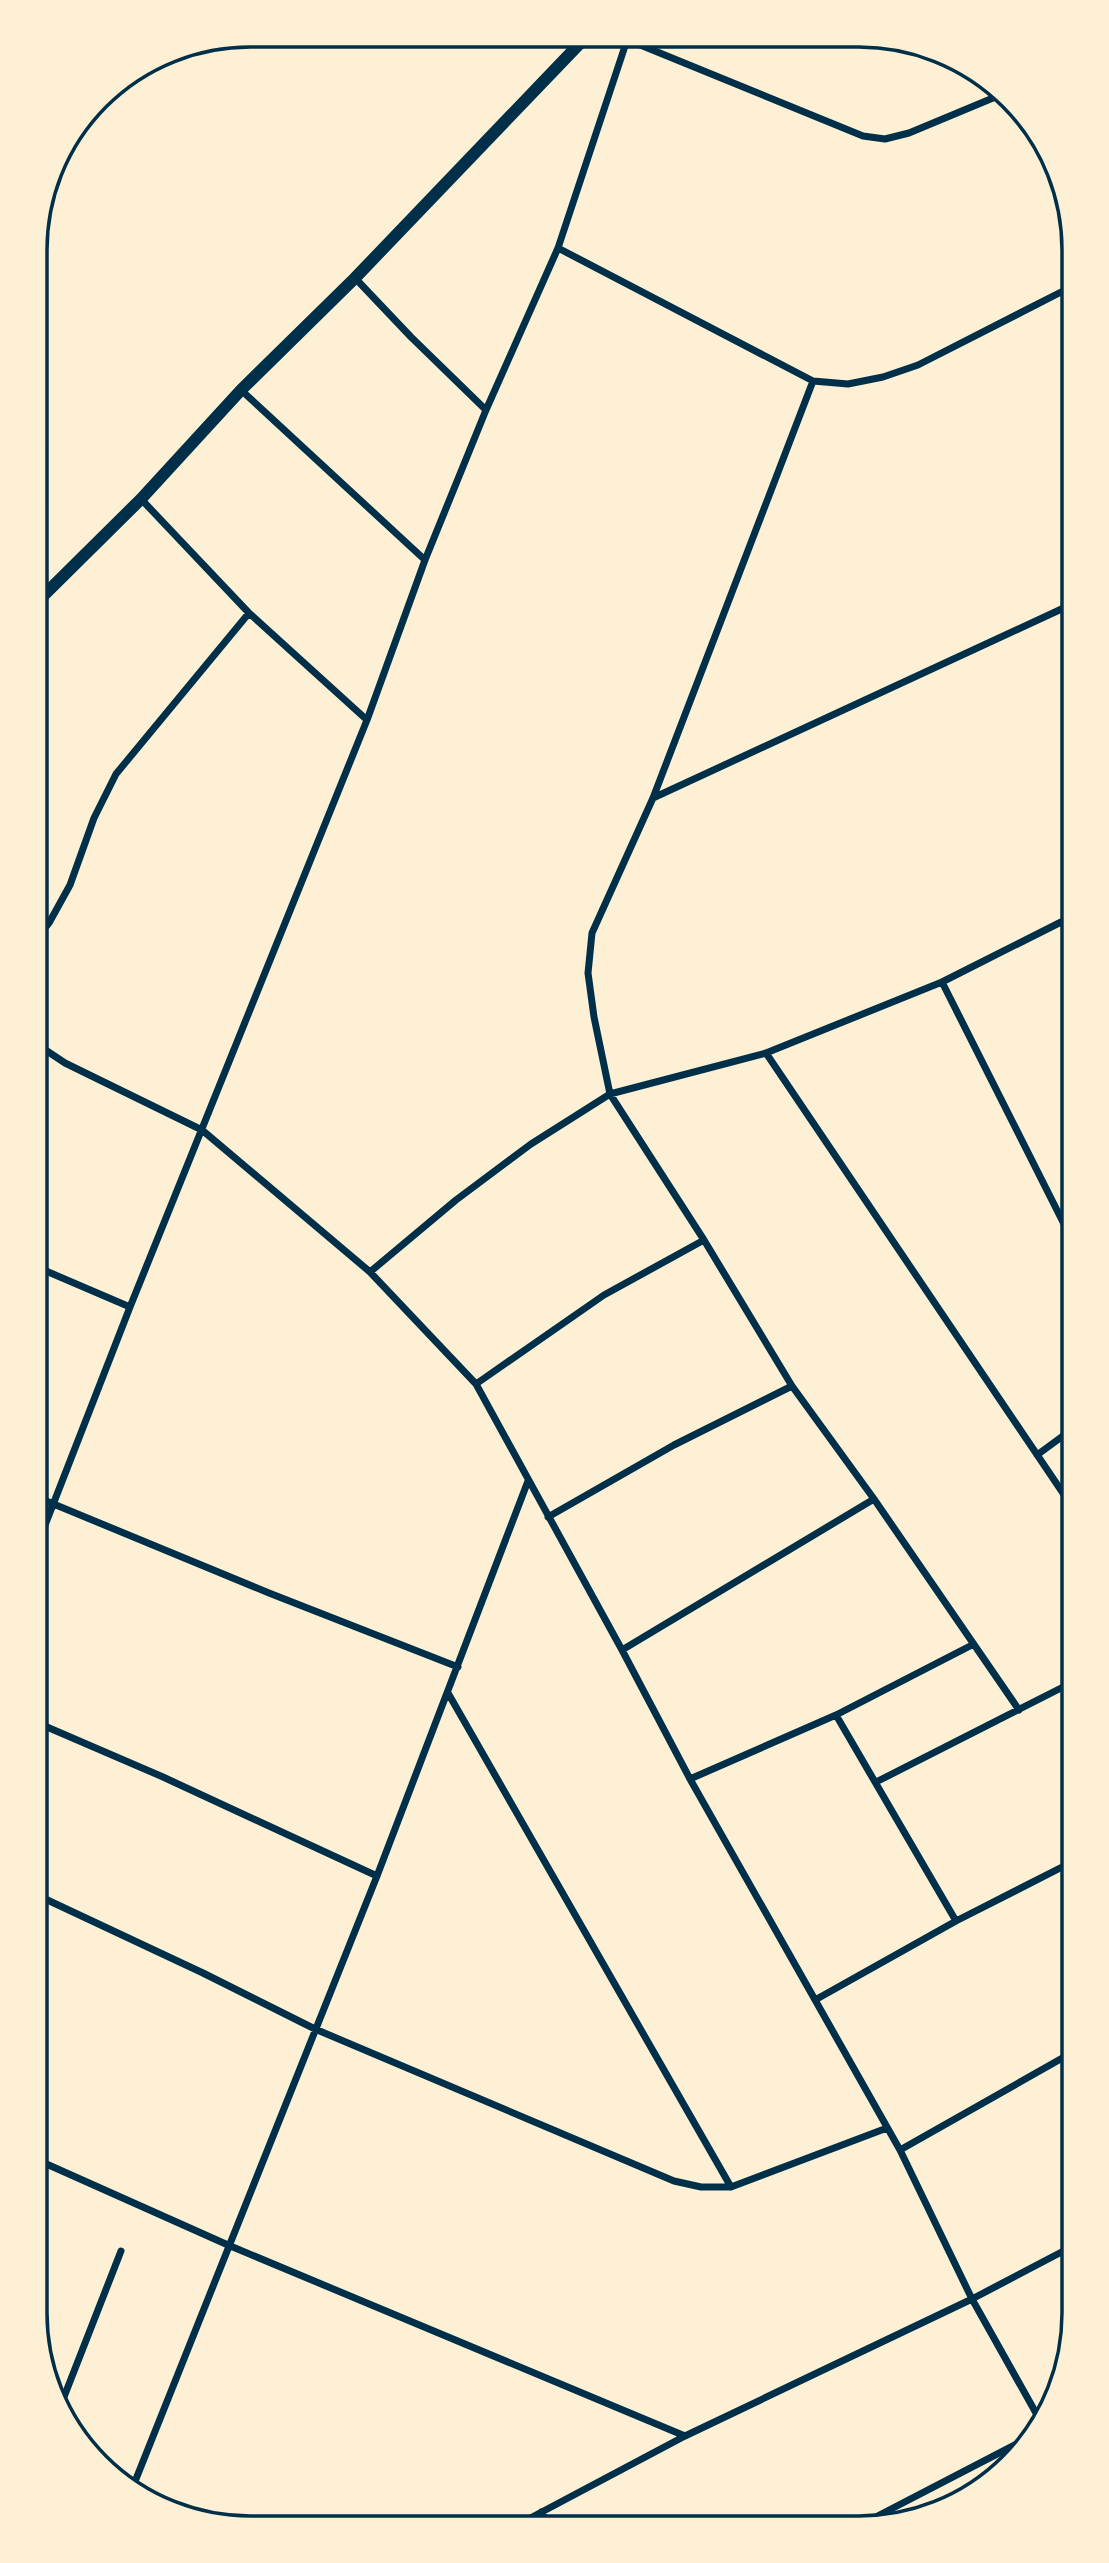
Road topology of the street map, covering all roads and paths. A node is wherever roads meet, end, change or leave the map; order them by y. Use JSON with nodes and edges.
{"nodes":[{"id":1,"x":576,"y":47,"type":"edge"},
{"id":2,"x":625,"y":47,"type":"edge"},
{"id":3,"x":648,"y":47,"type":"edge"},
{"id":4,"x":992,"y":98,"type":"edge"},
{"id":5,"x":558,"y":248,"type":"junction"},
{"id":6,"x":355,"y":278,"type":"junction"},
{"id":7,"x":1062,"y":292,"type":"edge"},
{"id":8,"x":813,"y":380,"type":"junction"},
{"id":9,"x":240,"y":390,"type":"junction"},
{"id":10,"x":486,"y":410,"type":"junction"},
{"id":11,"x":141,"y":499,"type":"junction"},
{"id":12,"x":425,"y":560,"type":"junction"},
{"id":13,"x":48,"y":592,"type":"edge"},
{"id":14,"x":1062,"y":609,"type":"edge"},
{"id":15,"x":249,"y":613,"type":"junction"},
{"id":16,"x":368,"y":720,"type":"junction"},
{"id":17,"x":653,"y":798,"type":"junction"},
{"id":18,"x":1062,"y":922,"type":"edge"},
{"id":19,"x":48,"y":923,"type":"edge"},
{"id":20,"x":942,"y":982,"type":"junction"},
{"id":21,"x":48,"y":1051,"type":"edge"},
{"id":22,"x":766,"y":1053,"type":"junction"},
{"id":23,"x":610,"y":1094,"type":"junction"},
{"id":24,"x":202,"y":1130,"type":"junction"},
{"id":25,"x":1062,"y":1219,"type":"edge"},
{"id":26,"x":704,"y":1240,"type":"junction"},
{"id":27,"x":48,"y":1272,"type":"edge"},
{"id":28,"x":370,"y":1272,"type":"junction"},
{"id":29,"x":130,"y":1307,"type":"junction"},
{"id":30,"x":476,"y":1384,"type":"junction"},
{"id":31,"x":792,"y":1387,"type":"junction"},
{"id":32,"x":1061,"y":1437,"type":"edge"},
{"id":33,"x":1037,"y":1455,"type":"junction"},
{"id":34,"x":528,"y":1481,"type":"junction"},
{"id":35,"x":1061,"y":1491,"type":"edge"},
{"id":36,"x":874,"y":1499,"type":"junction"},
{"id":37,"x":47,"y":1501,"type":"edge"},
{"id":38,"x":54,"y":1504,"type":"junction"},
{"id":39,"x":548,"y":1517,"type":"junction"},
{"id":40,"x":47,"y":1520,"type":"edge"},
{"id":41,"x":972,"y":1645,"type":"junction"},
{"id":42,"x":622,"y":1650,"type":"junction"},
{"id":43,"x":458,"y":1667,"type":"junction"},
{"id":44,"x":1061,"y":1688,"type":"edge"},
{"id":45,"x":448,"y":1693,"type":"junction"},
{"id":46,"x":1019,"y":1710,"type":"junction"},
{"id":47,"x":836,"y":1715,"type":"junction"},
{"id":48,"x":47,"y":1727,"type":"edge"},
{"id":49,"x":690,"y":1779,"type":"junction"},
{"id":50,"x":876,"y":1782,"type":"junction"},
{"id":51,"x":1061,"y":1867,"type":"edge"},
{"id":52,"x":377,"y":1876,"type":"junction"},
{"id":53,"x":47,"y":1901,"type":"edge"},
{"id":54,"x":956,"y":1921,"type":"junction"},
{"id":55,"x":815,"y":2000,"type":"junction"},
{"id":56,"x":315,"y":2029,"type":"junction"},
{"id":57,"x":1061,"y":2059,"type":"edge"},
{"id":58,"x":887,"y":2128,"type":"junction"},
{"id":59,"x":900,"y":2150,"type":"junction"},
{"id":60,"x":47,"y":2164,"type":"edge"},
{"id":61,"x":731,"y":2187,"type":"junction"},
{"id":62,"x":228,"y":2245,"type":"junction"},
{"id":63,"x":121,"y":2251,"type":"dead end"},
{"id":64,"x":1061,"y":2252,"type":"edge"},
{"id":65,"x":972,"y":2300,"type":"junction"},
{"id":66,"x":65,"y":2394,"type":"edge"},
{"id":67,"x":1036,"y":2413,"type":"edge"},
{"id":68,"x":685,"y":2436,"type":"junction"},
{"id":69,"x":1010,"y":2448,"type":"edge"},
{"id":70,"x":135,"y":2481,"type":"edge"},
{"id":71,"x":541,"y":2512,"type":"junction"},
{"id":72,"x":881,"y":2514,"type":"edge"},
{"id":73,"x":533,"y":2516,"type":"edge"},
{"id":74,"x":544,"y":2516,"type":"edge"}],
"edges":[{"from":1,"to":6,"type":"street"},
{"from":2,"to":5,"type":"street"},
{"from":3,"to":4,"type":"street"},
{"from":5,"to":8,"type":"street"},
{"from":5,"to":10,"type":"street"},
{"from":6,"to":9,"type":"street"},
{"from":6,"to":10,"type":"street"},
{"from":7,"to":8,"type":"street"},
{"from":8,"to":17,"type":"street"},
{"from":9,"to":11,"type":"street"},
{"from":9,"to":12,"type":"street"},
{"from":10,"to":12,"type":"street"},
{"from":11,"to":13,"type":"street"},
{"from":11,"to":15,"type":"street"},
{"from":12,"to":16,"type":"street"},
{"from":14,"to":17,"type":"street"},
{"from":15,"to":16,"type":"street"},
{"from":15,"to":19,"type":"street"},
{"from":16,"to":24,"type":"street"},
{"from":17,"to":23,"type":"street"},
{"from":18,"to":20,"type":"street"},
{"from":20,"to":22,"type":"street"},
{"from":20,"to":25,"type":"street"},
{"from":21,"to":24,"type":"street"},
{"from":22,"to":23,"type":"street"},
{"from":22,"to":33,"type":"street"},
{"from":23,"to":26,"type":"street"},
{"from":23,"to":28,"type":"street"},
{"from":24,"to":28,"type":"street"},
{"from":24,"to":29,"type":"street"},
{"from":26,"to":30,"type":"street"},
{"from":26,"to":31,"type":"street"},
{"from":27,"to":29,"type":"street"},
{"from":28,"to":30,"type":"street"},
{"from":29,"to":38,"type":"street"},
{"from":30,"to":34,"type":"street"},
{"from":31,"to":36,"type":"street"},
{"from":31,"to":39,"type":"street"},
{"from":32,"to":33,"type":"street"},
{"from":33,"to":35,"type":"street"},
{"from":34,"to":39,"type":"street"},
{"from":34,"to":43,"type":"street"},
{"from":36,"to":41,"type":"street"},
{"from":36,"to":42,"type":"street"},
{"from":37,"to":38,"type":"street"},
{"from":38,"to":40,"type":"street"},
{"from":38,"to":43,"type":"street"},
{"from":39,"to":42,"type":"street"},
{"from":41,"to":46,"type":"street"},
{"from":41,"to":47,"type":"street"},
{"from":42,"to":49,"type":"street"},
{"from":43,"to":45,"type":"street"},
{"from":44,"to":46,"type":"street"},
{"from":45,"to":52,"type":"street"},
{"from":45,"to":61,"type":"street"},
{"from":46,"to":50,"type":"street"},
{"from":47,"to":49,"type":"street"},
{"from":47,"to":50,"type":"street"},
{"from":48,"to":52,"type":"street"},
{"from":49,"to":55,"type":"street"},
{"from":50,"to":54,"type":"street"},
{"from":51,"to":54,"type":"street"},
{"from":52,"to":56,"type":"street"},
{"from":53,"to":56,"type":"street"},
{"from":54,"to":55,"type":"street"},
{"from":55,"to":58,"type":"street"},
{"from":56,"to":61,"type":"street"},
{"from":56,"to":62,"type":"street"},
{"from":57,"to":59,"type":"street"},
{"from":58,"to":59,"type":"street"},
{"from":58,"to":61,"type":"street"},
{"from":59,"to":65,"type":"street"},
{"from":60,"to":62,"type":"street"},
{"from":62,"to":68,"type":"street"},
{"from":62,"to":70,"type":"street"},
{"from":63,"to":66,"type":"street"},
{"from":64,"to":65,"type":"street"},
{"from":65,"to":67,"type":"street"},
{"from":65,"to":68,"type":"street"},
{"from":68,"to":71,"type":"street"},
{"from":69,"to":72,"type":"street"},
{"from":71,"to":73,"type":"street"},
{"from":71,"to":74,"type":"street"}]}
